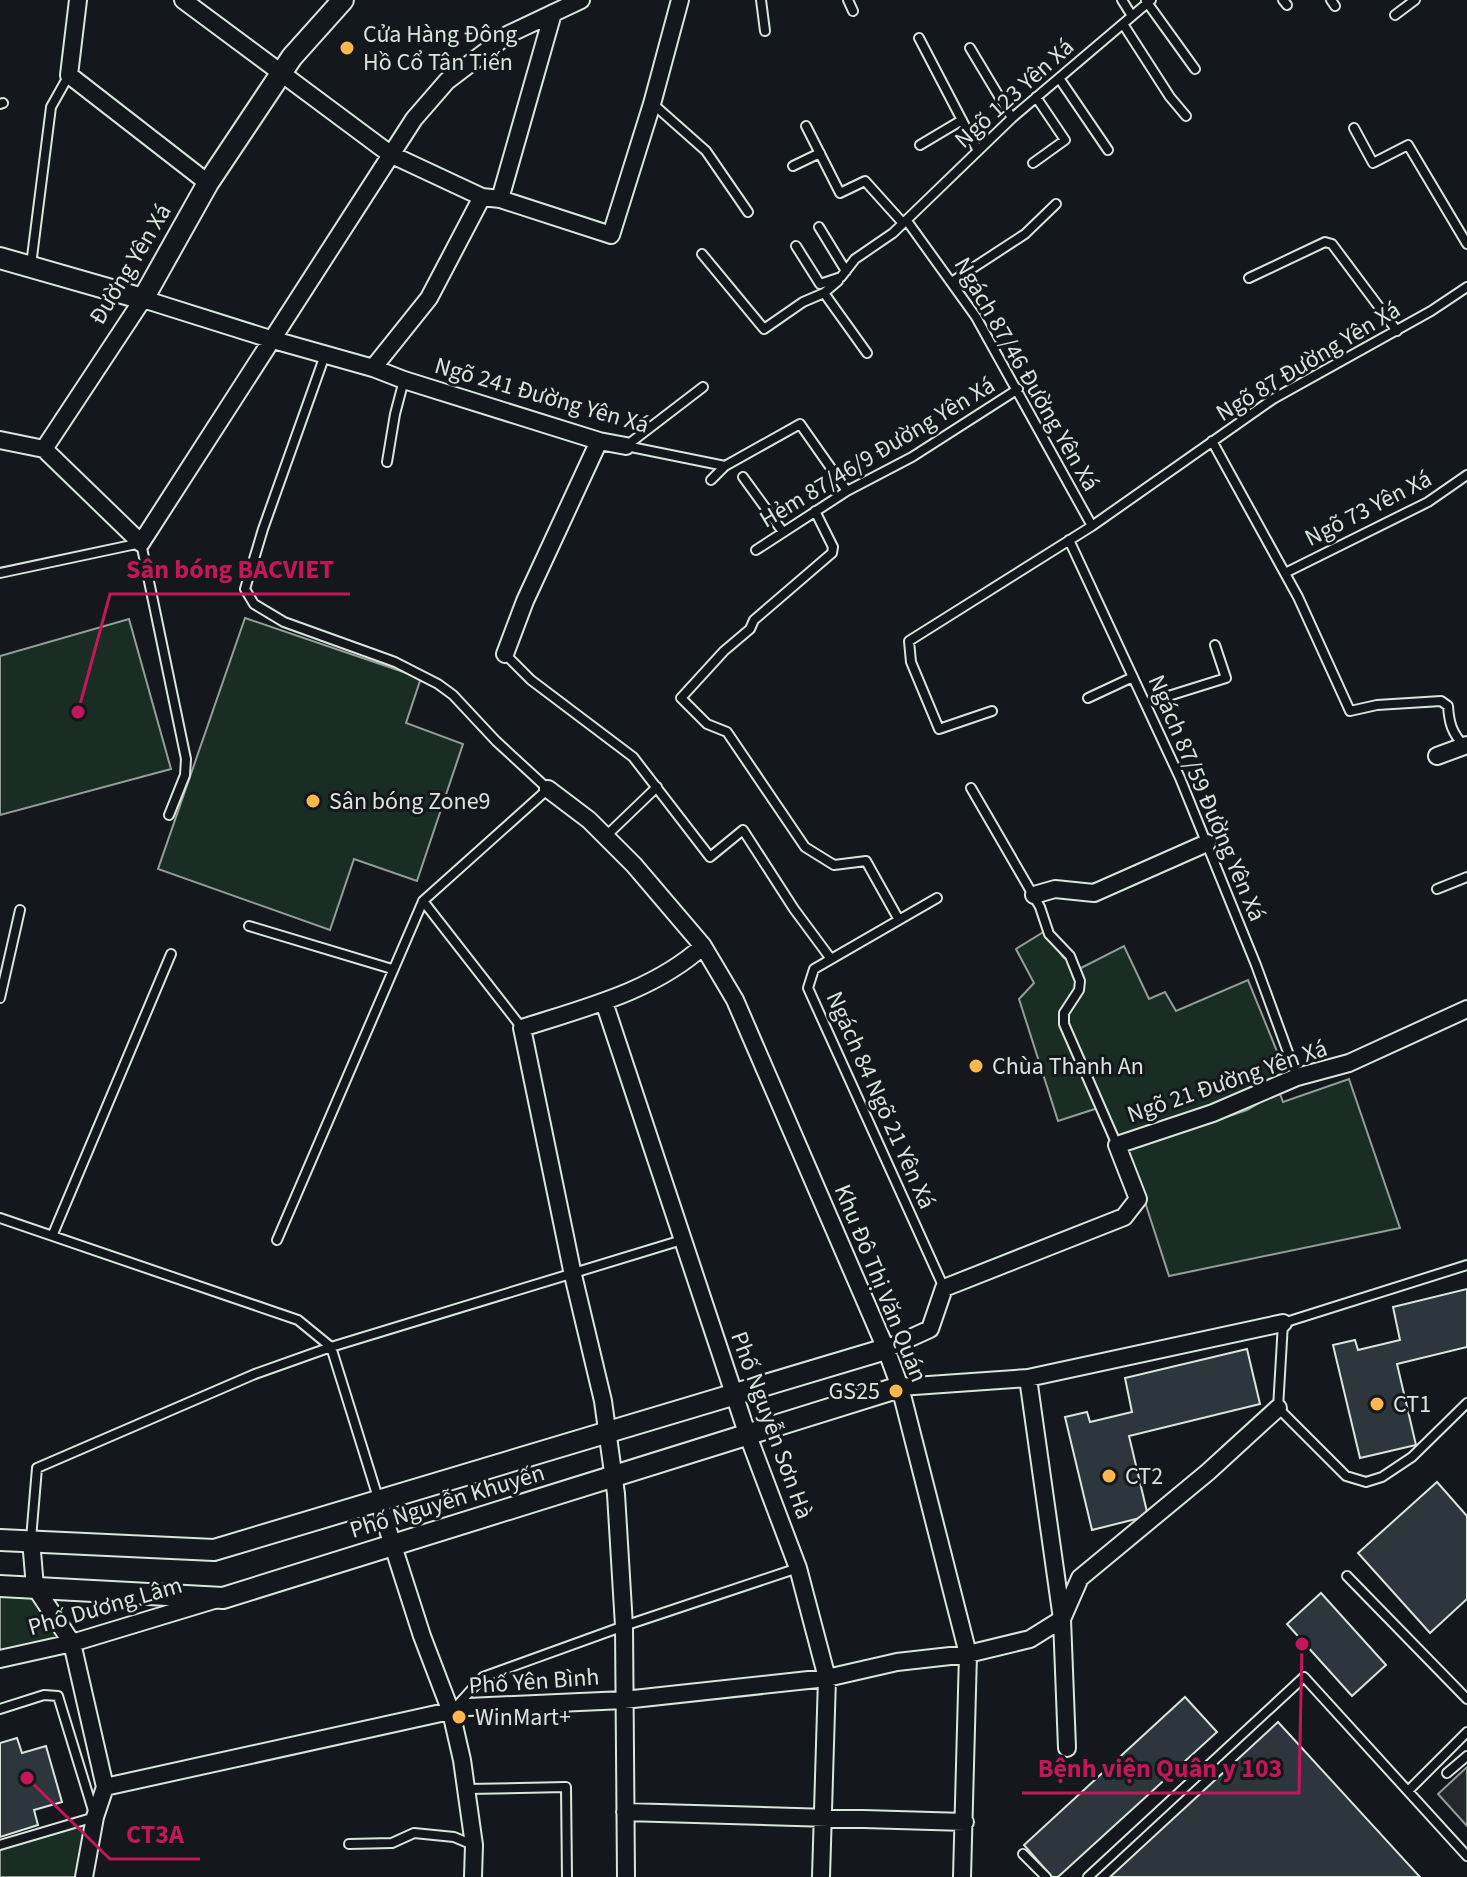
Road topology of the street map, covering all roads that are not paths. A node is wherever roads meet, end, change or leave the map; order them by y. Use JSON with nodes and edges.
{"nodes":[{"id":1,"x":78,"y":0,"type":"edge"},
{"id":2,"x":183,"y":0,"type":"edge"},
{"id":3,"x":343,"y":0,"type":"edge"},
{"id":4,"x":581,"y":0,"type":"edge"},
{"id":5,"x":680,"y":0,"type":"edge"},
{"id":6,"x":761,"y":0,"type":"edge"},
{"id":7,"x":848,"y":0,"type":"edge"},
{"id":8,"x":1122,"y":0,"type":"edge"},
{"id":9,"x":1415,"y":0,"type":"edge"},
{"id":10,"x":1148,"y":1,"type":"edge"},
{"id":11,"x":853,"y":11,"type":"dead end"},
{"id":12,"x":553,"y":13,"type":"junction"},
{"id":13,"x":1395,"y":15,"type":"dead end"},
{"id":14,"x":1132,"y":16,"type":"junction"},
{"id":15,"x":1123,"y":24,"type":"junction"},
{"id":16,"x":765,"y":31,"type":"dead end"},
{"id":17,"x":919,"y":38,"type":"dead end"},
{"id":18,"x":970,"y":48,"type":"dead end"},
{"id":19,"x":1195,"y":69,"type":"dead end"},
{"id":20,"x":69,"y":75,"type":"junction"},
{"id":21,"x":281,"y":75,"type":"junction"},
{"id":22,"x":1059,"y":78,"type":"junction"},
{"id":23,"x":1036,"y":97,"type":"junction"},
{"id":24,"x":652,"y":104,"type":"junction"},
{"id":25,"x":1186,"y":116,"type":"dead end"},
{"id":26,"x":1012,"y":118,"type":"junction"},
{"id":27,"x":962,"y":120,"type":"junction"},
{"id":28,"x":806,"y":126,"type":"dead end"},
{"id":29,"x":1354,"y":128,"type":"dead end"},
{"id":30,"x":920,"y":145,"type":"dead end"},
{"id":31,"x":1108,"y":150,"type":"dead end"},
{"id":32,"x":978,"y":151,"type":"junction"},
{"id":33,"x":820,"y":153,"type":"junction"},
{"id":34,"x":390,"y":154,"type":"junction"},
{"id":35,"x":1033,"y":163,"type":"dead end"},
{"id":36,"x":793,"y":166,"type":"dead end"},
{"id":37,"x":208,"y":183,"type":"junction"},
{"id":38,"x":482,"y":197,"type":"junction"},
{"id":39,"x":500,"y":199,"type":"junction"},
{"id":40,"x":1056,"y":204,"type":"dead end"},
{"id":41,"x":748,"y":212,"type":"dead end"},
{"id":42,"x":907,"y":221,"type":"junction"},
{"id":43,"x":819,"y":227,"type":"dead end"},
{"id":44,"x":1467,"y":244,"type":"edge"},
{"id":45,"x":796,"y":246,"type":"dead end"},
{"id":46,"x":702,"y":254,"type":"dead end"},
{"id":47,"x":0,"y":258,"type":"edge"},
{"id":48,"x":31,"y":266,"type":"junction"},
{"id":49,"x":844,"y":274,"type":"junction"},
{"id":50,"x":1249,"y":278,"type":"dead end"},
{"id":51,"x":953,"y":281,"type":"junction"},
{"id":52,"x":1467,"y":287,"type":"edge"},
{"id":53,"x":824,"y":293,"type":"junction"},
{"id":54,"x":143,"y":299,"type":"junction"},
{"id":55,"x":1397,"y":331,"type":"junction"},
{"id":56,"x":270,"y":339,"type":"junction"},
{"id":57,"x":867,"y":353,"type":"dead end"},
{"id":58,"x":326,"y":354,"type":"junction"},
{"id":59,"x":373,"y":368,"type":"junction"},
{"id":60,"x":404,"y":380,"type":"junction"},
{"id":61,"x":703,"y":387,"type":"dead end"},
{"id":62,"x":1018,"y":389,"type":"junction"},
{"id":63,"x":0,"y":440,"type":"edge"},
{"id":64,"x":599,"y":441,"type":"junction"},
{"id":65,"x":1212,"y":441,"type":"junction"},
{"id":66,"x":626,"y":446,"type":"junction"},
{"id":67,"x":44,"y":449,"type":"junction"},
{"id":68,"x":387,"y":462,"type":"dead end"},
{"id":69,"x":725,"y":466,"type":"junction"},
{"id":70,"x":1467,"y":475,"type":"edge"},
{"id":71,"x":743,"y":477,"type":"dead end"},
{"id":72,"x":711,"y":480,"type":"dead end"},
{"id":73,"x":847,"y":491,"type":"junction"},
{"id":74,"x":815,"y":511,"type":"junction"},
{"id":75,"x":1092,"y":526,"type":"junction"},
{"id":76,"x":783,"y":532,"type":"junction"},
{"id":77,"x":1069,"y":540,"type":"junction"},
{"id":78,"x":141,"y":543,"type":"junction"},
{"id":79,"x":756,"y":550,"type":"dead end"},
{"id":80,"x":0,"y":573,"type":"edge"},
{"id":81,"x":1285,"y":573,"type":"junction"},
{"id":82,"x":1215,"y":645,"type":"dead end"},
{"id":83,"x":505,"y":654,"type":"joint"},
{"id":84,"x":1133,"y":677,"type":"junction"},
{"id":85,"x":1088,"y":698,"type":"dead end"},
{"id":86,"x":1146,"y":703,"type":"junction"},
{"id":87,"x":992,"y":711,"type":"dead end"},
{"id":88,"x":1466,"y":745,"type":"edge"},
{"id":89,"x":1437,"y":756,"type":"dead end"},
{"id":90,"x":657,"y":787,"type":"junction"},
{"id":91,"x":971,"y":788,"type":"dead end"},
{"id":92,"x":548,"y":789,"type":"junction"},
{"id":93,"x":169,"y":815,"type":"dead end"},
{"id":94,"x":606,"y":837,"type":"junction"},
{"id":95,"x":1207,"y":843,"type":"junction"},
{"id":96,"x":1467,"y":877,"type":"edge"},
{"id":97,"x":1437,"y":889,"type":"dead end"},
{"id":98,"x":1034,"y":895,"type":"junction"},
{"id":99,"x":937,"y":898,"type":"dead end"},
{"id":100,"x":423,"y":901,"type":"junction"},
{"id":101,"x":20,"y":910,"type":"dead end"},
{"id":102,"x":899,"y":920,"type":"junction"},
{"id":103,"x":249,"y":926,"type":"dead end"},
{"id":104,"x":703,"y":946,"type":"junction"},
{"id":105,"x":171,"y":954,"type":"dead end"},
{"id":106,"x":831,"y":959,"type":"junction"},
{"id":107,"x":392,"y":969,"type":"junction"},
{"id":108,"x":0,"y":998,"type":"edge"},
{"id":109,"x":604,"y":1002,"type":"junction"},
{"id":110,"x":1467,"y":1009,"type":"edge"},
{"id":111,"x":522,"y":1028,"type":"junction"},
{"id":112,"x":1297,"y":1077,"type":"junction"},
{"id":113,"x":1117,"y":1145,"type":"junction"},
{"id":114,"x":0,"y":1218,"type":"edge"},
{"id":115,"x":53,"y":1234,"type":"junction"},
{"id":116,"x":277,"y":1240,"type":"dead end"},
{"id":117,"x":682,"y":1240,"type":"junction"},
{"id":118,"x":1467,"y":1265,"type":"edge"},
{"id":119,"x":573,"y":1275,"type":"junction"},
{"id":120,"x":944,"y":1288,"type":"junction"},
{"id":121,"x":1283,"y":1323,"type":"junction"},
{"id":122,"x":331,"y":1347,"type":"junction"},
{"id":123,"x":886,"y":1349,"type":"junction"},
{"id":124,"x":1028,"y":1378,"type":"junction"},
{"id":125,"x":900,"y":1387,"type":"junction"},
{"id":126,"x":734,"y":1393,"type":"junction"},
{"id":127,"x":1467,"y":1403,"type":"edge"},
{"id":128,"x":1278,"y":1408,"type":"junction"},
{"id":129,"x":606,"y":1433,"type":"junction"},
{"id":130,"x":747,"y":1433,"type":"junction"},
{"id":131,"x":614,"y":1478,"type":"junction"},
{"id":132,"x":379,"y":1502,"type":"junction"},
{"id":133,"x":0,"y":1540,"type":"edge"},
{"id":134,"x":31,"y":1540,"type":"junction"},
{"id":135,"x":393,"y":1543,"type":"junction"},
{"id":136,"x":798,"y":1568,"type":"junction"},
{"id":137,"x":1347,"y":1576,"type":"dead end"},
{"id":138,"x":0,"y":1586,"type":"edge"},
{"id":139,"x":35,"y":1587,"type":"junction"},
{"id":140,"x":223,"y":1598,"type":"junction"},
{"id":141,"x":1062,"y":1619,"type":"junction"},
{"id":142,"x":624,"y":1626,"type":"junction"},
{"id":143,"x":72,"y":1643,"type":"junction"},
{"id":144,"x":968,"y":1654,"type":"junction"},
{"id":145,"x":0,"y":1659,"type":"edge"},
{"id":146,"x":827,"y":1678,"type":"junction"},
{"id":147,"x":1467,"y":1699,"type":"edge"},
{"id":148,"x":624,"y":1700,"type":"junction"},
{"id":149,"x":0,"y":1709,"type":"edge"},
{"id":150,"x":451,"y":1712,"type":"junction"},
{"id":151,"x":1467,"y":1732,"type":"edge"},
{"id":152,"x":1067,"y":1748,"type":"dead end"},
{"id":153,"x":1467,"y":1756,"type":"edge"},
{"id":154,"x":1447,"y":1773,"type":"dead end"},
{"id":155,"x":105,"y":1787,"type":"junction"},
{"id":156,"x":467,"y":1789,"type":"junction"},
{"id":157,"x":1408,"y":1791,"type":"junction"},
{"id":158,"x":625,"y":1812,"type":"junction"},
{"id":159,"x":95,"y":1817,"type":"junction"},
{"id":160,"x":822,"y":1818,"type":"junction"},
{"id":161,"x":965,"y":1822,"type":"junction"},
{"id":162,"x":349,"y":1844,"type":"dead end"},
{"id":163,"x":0,"y":1845,"type":"edge"},
{"id":164,"x":474,"y":1845,"type":"junction"},
{"id":165,"x":1023,"y":1854,"type":"dead end"},
{"id":166,"x":1467,"y":1856,"type":"edge"},
{"id":167,"x":84,"y":1877,"type":"edge"},
{"id":168,"x":473,"y":1877,"type":"edge"},
{"id":169,"x":567,"y":1877,"type":"edge"},
{"id":170,"x":626,"y":1877,"type":"edge"},
{"id":171,"x":821,"y":1877,"type":"edge"},
{"id":172,"x":962,"y":1877,"type":"edge"},
{"id":173,"x":1046,"y":1877,"type":"edge"},
{"id":174,"x":1088,"y":1877,"type":"edge"}],
"edges":[{"from":1,"to":20,"type":"street"},
{"from":2,"to":21,"type":"street"},
{"from":3,"to":21,"type":"street","name":"Đường Yên Xá"},
{"from":4,"to":12,"type":"street"},
{"from":5,"to":24,"type":"street"},
{"from":6,"to":16,"type":"lane"},
{"from":7,"to":11,"type":"lane"},
{"from":8,"to":14,"type":"lane"},
{"from":9,"to":13,"type":"lane"},
{"from":10,"to":14,"type":"lane","name":"Ngõ 123 Yên Xá"},
{"from":10,"to":19,"type":"lane"},
{"from":12,"to":34,"type":"street"},
{"from":12,"to":39,"type":"street"},
{"from":14,"to":15,"type":"lane","name":"Ngõ 123 Yên Xá"},
{"from":15,"to":22,"type":"lane","name":"Ngõ 123 Yên Xá"},
{"from":15,"to":25,"type":"lane"},
{"from":17,"to":27,"type":"lane"},
{"from":18,"to":26,"type":"lane"},
{"from":20,"to":37,"type":"street"},
{"from":20,"to":48,"type":"lane"},
{"from":21,"to":34,"type":"street"},
{"from":21,"to":37,"type":"street","name":"Đường Yên Xá"},
{"from":22,"to":23,"type":"lane","name":"Ngõ 123 Yên Xá"},
{"from":22,"to":31,"type":"lane"},
{"from":23,"to":26,"type":"lane","name":"Ngõ 123 Yên Xá"},
{"from":23,"to":35,"type":"lane"},
{"from":24,"to":39,"type":"street"},
{"from":24,"to":41,"type":"lane"},
{"from":26,"to":32,"type":"lane","name":"Ngõ 123 Yên Xá"},
{"from":27,"to":30,"type":"lane"},
{"from":27,"to":32,"type":"lane"},
{"from":28,"to":33,"type":"lane","name":"Ngách 87/46 Đường Yên Xá"},
{"from":29,"to":44,"type":"lane"},
{"from":32,"to":42,"type":"lane","name":"Ngõ 123 Yên Xá"},
{"from":33,"to":36,"type":"lane"},
{"from":33,"to":42,"type":"lane","name":"Ngách 87/46 Đường Yên Xá"},
{"from":34,"to":38,"type":"street"},
{"from":34,"to":56,"type":"street"},
{"from":37,"to":54,"type":"street","name":"Đường Yên Xá"},
{"from":38,"to":39,"type":"street"},
{"from":38,"to":59,"type":"street"},
{"from":40,"to":51,"type":"lane"},
{"from":42,"to":49,"type":"lane","name":"Ngõ 123 Yên Xá"},
{"from":42,"to":51,"type":"lane","name":"Ngách 87/46 Đường Yên Xá"},
{"from":43,"to":49,"type":"lane"},
{"from":45,"to":49,"type":"lane"},
{"from":46,"to":53,"type":"lane"},
{"from":47,"to":48,"type":"street"},
{"from":48,"to":54,"type":"street"},
{"from":49,"to":53,"type":"lane"},
{"from":50,"to":55,"type":"lane"},
{"from":51,"to":62,"type":"lane","name":"Ngách 87/46 Đường Yên Xá"},
{"from":52,"to":55,"type":"lane","name":"Ngõ 87 Đường Yên Xá"},
{"from":53,"to":57,"type":"lane"},
{"from":54,"to":56,"type":"street","name":"Ngõ 241 Đường Yên Xá"},
{"from":54,"to":67,"type":"street","name":"Đường Yên Xá"},
{"from":55,"to":65,"type":"lane","name":"Ngõ 87 Đường Yên Xá"},
{"from":56,"to":58,"type":"street","name":"Ngõ 241 Đường Yên Xá"},
{"from":56,"to":78,"type":"street"},
{"from":58,"to":59,"type":"street","name":"Ngõ 241 Đường Yên Xá"},
{"from":58,"to":92,"type":"lane"},
{"from":59,"to":60,"type":"street","name":"Ngõ 241 Đường Yên Xá"},
{"from":60,"to":64,"type":"street","name":"Ngõ 241 Đường Yên Xá"},
{"from":60,"to":68,"type":"lane"},
{"from":61,"to":66,"type":"lane"},
{"from":62,"to":73,"type":"lane","name":"Hẻm 87/46/9 Đường Yên Xá"},
{"from":62,"to":75,"type":"lane","name":"Ngách 87/46 Đường Yên Xá"},
{"from":63,"to":67,"type":"street"},
{"from":64,"to":66,"type":"street","name":"Ngõ 241 Đường Yên Xá"},
{"from":64,"to":83,"type":"street"},
{"from":65,"to":75,"type":"lane","name":"Ngõ 87 Đường Yên Xá"},
{"from":65,"to":81,"type":"lane"},
{"from":66,"to":69,"type":"lane","name":"Ngõ 241 Đường Yên Xá"},
{"from":67,"to":78,"type":"street"},
{"from":69,"to":72,"type":"lane"},
{"from":69,"to":73,"type":"lane"},
{"from":70,"to":81,"type":"lane","name":"Ngõ 73 Yên Xá"},
{"from":71,"to":76,"type":"lane"},
{"from":73,"to":74,"type":"lane","name":"Hẻm 87/46/9 Đường Yên Xá"},
{"from":74,"to":76,"type":"lane","name":"Hẻm 87/46/9 Đường Yên Xá"},
{"from":74,"to":102,"type":"lane"},
{"from":75,"to":77,"type":"lane","name":"Ngõ 87 Đường Yên Xá"},
{"from":76,"to":79,"type":"lane","name":"Hẻm 87/46/9 Đường Yên Xá"},
{"from":77,"to":84,"type":"lane","name":"Ngách 87/59 Đường Yên Xá"},
{"from":77,"to":87,"type":"lane","name":"Ngõ 87 Đường Yên Xá"},
{"from":78,"to":80,"type":"lane"},
{"from":78,"to":93,"type":"lane"},
{"from":81,"to":88,"type":"lane"},
{"from":82,"to":86,"type":"lane"},
{"from":83,"to":90,"type":"lane"},
{"from":84,"to":85,"type":"lane"},
{"from":84,"to":86,"type":"lane","name":"Ngách 87/59 Đường Yên Xá"},
{"from":86,"to":95,"type":"lane","name":"Ngách 87/59 Đường Yên Xá"},
{"from":88,"to":89,"type":"street"},
{"from":90,"to":94,"type":"lane"},
{"from":90,"to":106,"type":"lane"},
{"from":91,"to":98,"type":"lane"},
{"from":92,"to":94,"type":"street","name":"Khu Đô Thị Văn Quán"},
{"from":92,"to":100,"type":"lane"},
{"from":94,"to":104,"type":"street","name":"Khu Đô Thị Văn Quán"},
{"from":95,"to":98,"type":"street"},
{"from":95,"to":112,"type":"lane","name":"Ngách 87/59 Đường Yên Xá"},
{"from":96,"to":97,"type":"lane"},
{"from":98,"to":113,"type":"lane"},
{"from":99,"to":102,"type":"lane","name":"Ngách 84 Ngõ 21 Yên Xá"},
{"from":100,"to":107,"type":"lane"},
{"from":100,"to":111,"type":"lane"},
{"from":101,"to":108,"type":"lane"},
{"from":102,"to":106,"type":"lane","name":"Ngách 84 Ngõ 21 Yên Xá"},
{"from":103,"to":107,"type":"lane"},
{"from":104,"to":109,"type":"street"},
{"from":104,"to":123,"type":"street","name":"Khu Đô Thị Văn Quán"},
{"from":105,"to":115,"type":"lane"},
{"from":106,"to":120,"type":"lane","name":"Ngách 84 Ngõ 21 Yên Xá"},
{"from":107,"to":116,"type":"lane"},
{"from":109,"to":111,"type":"street"},
{"from":109,"to":117,"type":"street","name":"Phố Nguyễn Sơn Hà"},
{"from":110,"to":112,"type":"street","name":"Ngõ 21 Đường Yên Xá"},
{"from":111,"to":119,"type":"street"},
{"from":112,"to":113,"type":"street","name":"Ngõ 21 Đường Yên Xá"},
{"from":113,"to":120,"type":"street","name":"Ngõ 21 Đường Yên Xá"},
{"from":114,"to":115,"type":"lane"},
{"from":115,"to":122,"type":"lane"},
{"from":117,"to":119,"type":"lane"},
{"from":117,"to":126,"type":"street","name":"Phố Nguyễn Sơn Hà"},
{"from":118,"to":121,"type":"lane"},
{"from":119,"to":122,"type":"lane"},
{"from":119,"to":129,"type":"street"},
{"from":120,"to":123,"type":"street"},
{"from":121,"to":124,"type":"street"},
{"from":121,"to":128,"type":"lane"},
{"from":122,"to":132,"type":"lane"},
{"from":122,"to":134,"type":"lane"},
{"from":123,"to":125,"type":"street","name":"Khu Đô Thị Văn Quán"},
{"from":123,"to":126,"type":"street","name":"Phố Nguyễn Khuyến"},
{"from":124,"to":125,"type":"street"},
{"from":124,"to":141,"type":"street"},
{"from":125,"to":130,"type":"street","name":"Phố Nguyễn Khuyến"},
{"from":125,"to":144,"type":"street","name":"Khu Đô Thị Văn Quán"},
{"from":126,"to":129,"type":"street","name":"Phố Nguyễn Khuyến"},
{"from":126,"to":130,"type":"street","name":"Phố Nguyễn Sơn Hà"},
{"from":127,"to":128,"type":"lane"},
{"from":128,"to":141,"type":"street"},
{"from":129,"to":131,"type":"street"},
{"from":129,"to":132,"type":"street","name":"Phố Nguyễn Khuyến"},
{"from":130,"to":131,"type":"street","name":"Phố Nguyễn Khuyến"},
{"from":130,"to":136,"type":"street","name":"Phố Nguyễn Sơn Hà"},
{"from":131,"to":135,"type":"street","name":"Phố Nguyễn Khuyến"},
{"from":131,"to":142,"type":"street"},
{"from":132,"to":134,"type":"street","name":"Phố Nguyễn Khuyến"},
{"from":132,"to":135,"type":"street"},
{"from":133,"to":134,"type":"street","name":"Phố Nguyễn Khuyến"},
{"from":134,"to":139,"type":"street"},
{"from":135,"to":140,"type":"street","name":"Phố Nguyễn Khuyến"},
{"from":135,"to":150,"type":"street"},
{"from":136,"to":142,"type":"lane"},
{"from":136,"to":146,"type":"street","name":"Phố Nguyễn Sơn Hà"},
{"from":137,"to":147,"type":"lane"},
{"from":138,"to":139,"type":"street","name":"Phố Nguyễn Khuyến"},
{"from":139,"to":140,"type":"street","name":"Phố Nguyễn Khuyến"},
{"from":139,"to":143,"type":"street"},
{"from":140,"to":143,"type":"street","name":"Phố Dương Lâm"},
{"from":141,"to":144,"type":"street","name":"Phố Yên Bình"},
{"from":141,"to":152,"type":"street"},
{"from":142,"to":148,"type":"street"},
{"from":142,"to":150,"type":"lane"},
{"from":143,"to":145,"type":"street","name":"Phố Dương Lâm"},
{"from":143,"to":155,"type":"street"},
{"from":144,"to":146,"type":"street","name":"Phố Yên Bình"},
{"from":144,"to":161,"type":"street","name":"Khu Đô Thị Văn Quán"},
{"from":146,"to":148,"type":"street","name":"Phố Yên Bình"},
{"from":146,"to":160,"type":"street","name":"Phố Nguyễn Sơn Hà"},
{"from":148,"to":150,"type":"street","name":"Phố Yên Bình"},
{"from":148,"to":158,"type":"street"},
{"from":149,"to":159,"type":"lane"},
{"from":150,"to":155,"type":"street","name":"Phố Yên Bình"},
{"from":150,"to":156,"type":"street"},
{"from":151,"to":157,"type":"lane"},
{"from":153,"to":154,"type":"lane"},
{"from":155,"to":159,"type":"street"},
{"from":156,"to":164,"type":"street"},
{"from":156,"to":169,"type":"lane"},
{"from":157,"to":166,"type":"lane"},
{"from":157,"to":174,"type":"lane"},
{"from":158,"to":160,"type":"street"},
{"from":158,"to":170,"type":"street"},
{"from":159,"to":163,"type":"lane"},
{"from":159,"to":167,"type":"street"},
{"from":160,"to":161,"type":"street"},
{"from":160,"to":171,"type":"street","name":"Phố Nguyễn Sơn Hà"},
{"from":161,"to":172,"type":"street","name":"Khu Đô Thị Văn Quán"},
{"from":162,"to":164,"type":"lane"},
{"from":164,"to":168,"type":"street"},
{"from":165,"to":173,"type":"lane"}]}
